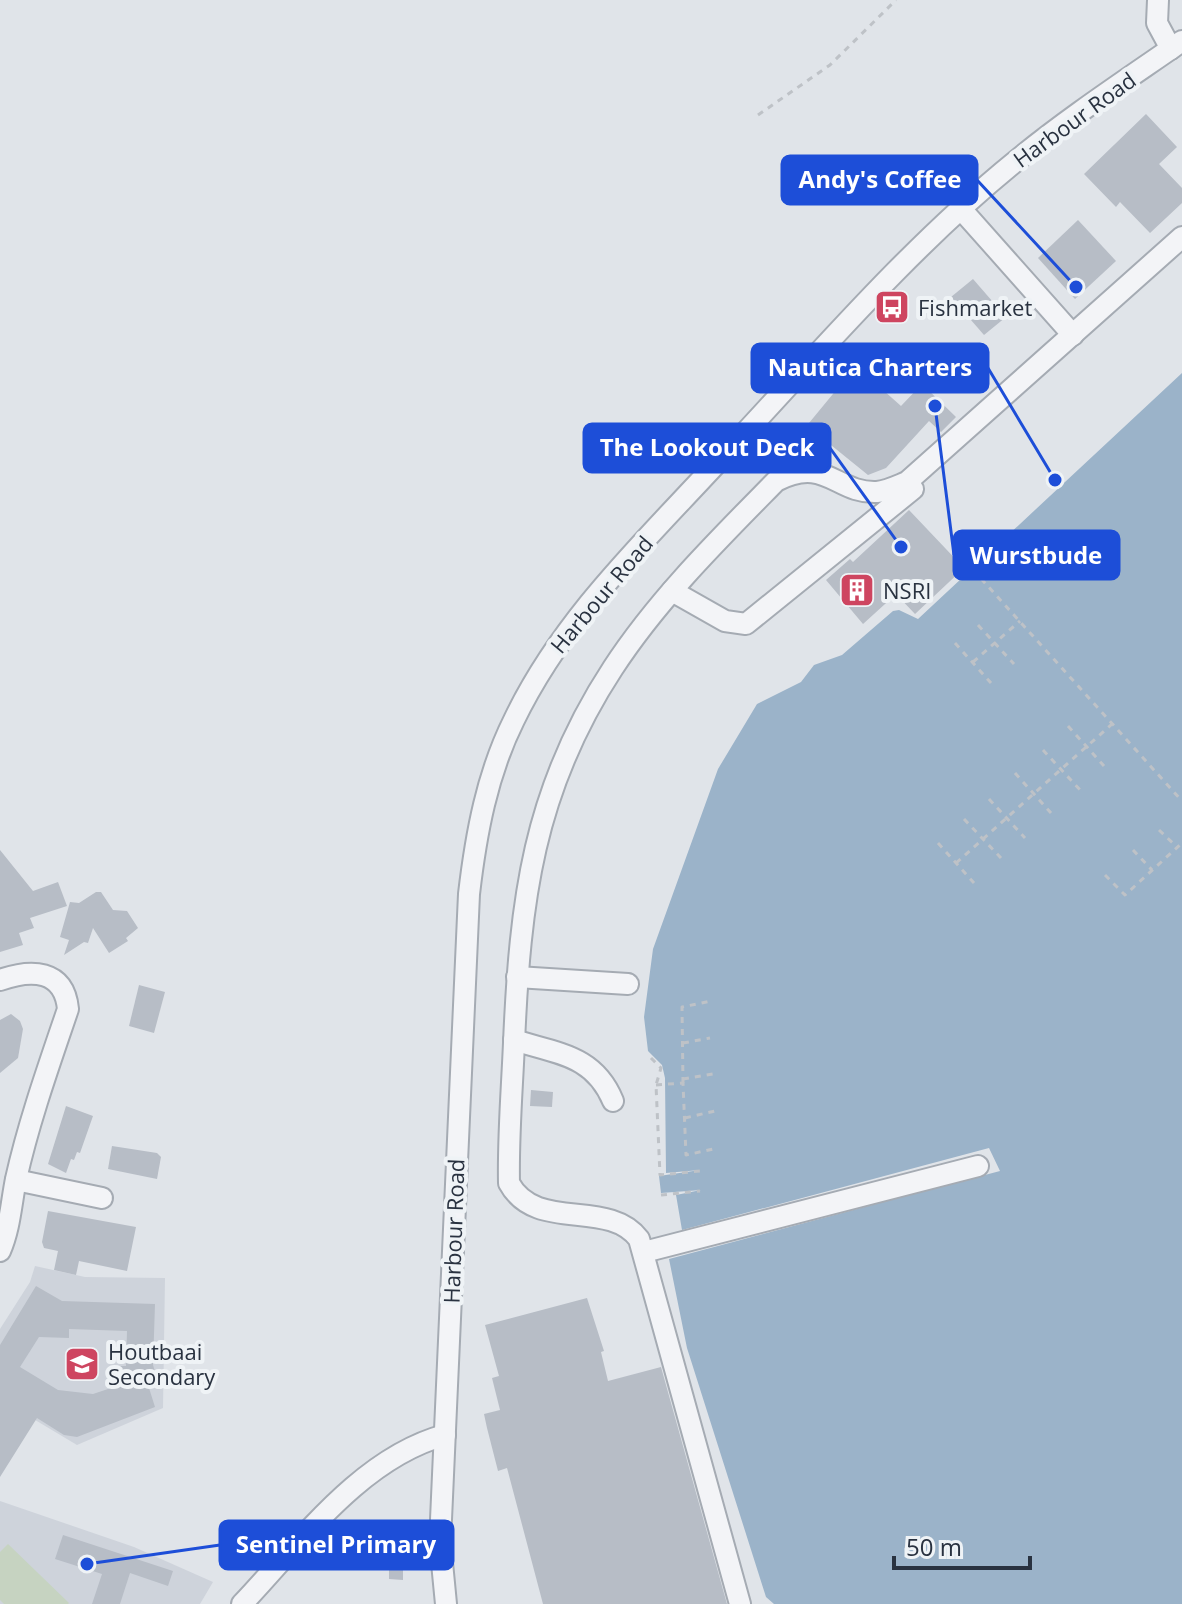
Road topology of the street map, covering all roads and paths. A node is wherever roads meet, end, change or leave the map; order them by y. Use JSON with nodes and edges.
{"nodes":[{"id":1,"x":896,"y":0,"type":"edge"},
{"id":2,"x":1158,"y":0,"type":"edge"},
{"id":3,"x":1177,"y":45,"type":"edge"},
{"id":4,"x":758,"y":115,"type":"dead end"},
{"id":5,"x":961,"y":209,"type":"junction"},
{"id":6,"x":1182,"y":237,"type":"edge"},
{"id":7,"x":1073,"y":335,"type":"junction"},
{"id":8,"x":913,"y":489,"type":"dead end"},
{"id":9,"x":957,"y":552,"type":"dead end"},
{"id":10,"x":672,"y":591,"type":"junction"},
{"id":11,"x":1020,"y":621,"type":"junction"},
{"id":12,"x":978,"y":625,"type":"dead end"},
{"id":13,"x":955,"y":643,"type":"dead end"},
{"id":14,"x":973,"y":662,"type":"junction"},
{"id":15,"x":1014,"y":664,"type":"dead end"},
{"id":16,"x":991,"y":683,"type":"dead end"},
{"id":17,"x":1112,"y":724,"type":"junction"},
{"id":18,"x":1068,"y":726,"type":"dead end"},
{"id":19,"x":1043,"y":750,"type":"dead end"},
{"id":20,"x":1104,"y":766,"type":"dead end"},
{"id":21,"x":1015,"y":773,"type":"dead end"},
{"id":22,"x":1082,"y":792,"type":"dead end"},
{"id":23,"x":989,"y":799,"type":"dead end"},
{"id":24,"x":1182,"y":801,"type":"edge"},
{"id":25,"x":1051,"y":813,"type":"dead end"},
{"id":26,"x":964,"y":819,"type":"dead end"},
{"id":27,"x":1159,"y":830,"type":"dead end"},
{"id":28,"x":1025,"y":838,"type":"dead end"},
{"id":29,"x":938,"y":843,"type":"dead end"},
{"id":30,"x":1182,"y":843,"type":"edge"},
{"id":31,"x":1177,"y":847,"type":"junction"},
{"id":32,"x":1133,"y":850,"type":"dead end"},
{"id":33,"x":1001,"y":858,"type":"dead end"},
{"id":34,"x":956,"y":863,"type":"junction"},
{"id":35,"x":1152,"y":870,"type":"junction"},
{"id":36,"x":1105,"y":875,"type":"dead end"},
{"id":37,"x":974,"y":883,"type":"dead end"},
{"id":38,"x":517,"y":977,"type":"junction"},
{"id":39,"x":0,"y":980,"type":"edge"},
{"id":40,"x":628,"y":984,"type":"dead end"},
{"id":41,"x":711,"y":1001,"type":"dead end"},
{"id":42,"x":710,"y":1038,"type":"dead end"},
{"id":43,"x":514,"y":1040,"type":"junction"},
{"id":44,"x":683,"y":1043,"type":"junction"},
{"id":45,"x":651,"y":1058,"type":"dead end"},
{"id":46,"x":713,"y":1074,"type":"dead end"},
{"id":47,"x":683,"y":1081,"type":"junction"},
{"id":48,"x":656,"y":1085,"type":"junction"},
{"id":49,"x":613,"y":1101,"type":"dead end"},
{"id":50,"x":715,"y":1111,"type":"dead end"},
{"id":51,"x":685,"y":1118,"type":"junction"},
{"id":52,"x":718,"y":1148,"type":"dead end"},
{"id":53,"x":978,"y":1166,"type":"dead end"},
{"id":54,"x":700,"y":1171,"type":"dead end"},
{"id":55,"x":16,"y":1180,"type":"junction"},
{"id":56,"x":700,"y":1191,"type":"dead end"},
{"id":57,"x":661,"y":1195,"type":"dead end"},
{"id":58,"x":102,"y":1198,"type":"dead end"},
{"id":59,"x":0,"y":1251,"type":"edge"},
{"id":60,"x":644,"y":1252,"type":"junction"},
{"id":61,"x":445,"y":1435,"type":"junction"},
{"id":62,"x":242,"y":1604,"type":"edge"},
{"id":63,"x":446,"y":1604,"type":"edge"},
{"id":64,"x":740,"y":1604,"type":"edge"}],
"edges":[{"from":1,"to":4,"type":"path"},
{"from":2,"to":3,"type":"street"},
{"from":3,"to":5,"type":"street","name":"Harbour Road"},
{"from":5,"to":7,"type":"street"},
{"from":5,"to":61,"type":"street","name":"Harbour Road"},
{"from":6,"to":7,"type":"street"},
{"from":7,"to":10,"type":"street"},
{"from":8,"to":10,"type":"street"},
{"from":9,"to":11,"type":"path"},
{"from":10,"to":38,"type":"street"},
{"from":11,"to":14,"type":"path"},
{"from":11,"to":17,"type":"path"},
{"from":12,"to":15,"type":"path"},
{"from":13,"to":14,"type":"path"},
{"from":14,"to":16,"type":"path"},
{"from":17,"to":24,"type":"path"},
{"from":17,"to":34,"type":"path"},
{"from":18,"to":20,"type":"path"},
{"from":19,"to":22,"type":"path"},
{"from":21,"to":25,"type":"path"},
{"from":23,"to":28,"type":"path"},
{"from":26,"to":33,"type":"path"},
{"from":27,"to":31,"type":"path"},
{"from":29,"to":34,"type":"path"},
{"from":30,"to":31,"type":"path"},
{"from":31,"to":35,"type":"path"},
{"from":32,"to":35,"type":"path"},
{"from":34,"to":37,"type":"path"},
{"from":35,"to":36,"type":"path"},
{"from":38,"to":40,"type":"street"},
{"from":38,"to":43,"type":"street"},
{"from":39,"to":55,"type":"street"},
{"from":41,"to":44,"type":"path"},
{"from":42,"to":44,"type":"path"},
{"from":43,"to":49,"type":"street"},
{"from":43,"to":60,"type":"street"},
{"from":44,"to":47,"type":"path"},
{"from":45,"to":48,"type":"path"},
{"from":46,"to":47,"type":"path"},
{"from":47,"to":48,"type":"path"},
{"from":47,"to":51,"type":"path"},
{"from":48,"to":54,"type":"path"},
{"from":50,"to":51,"type":"path"},
{"from":51,"to":52,"type":"path"},
{"from":53,"to":60,"type":"street"},
{"from":55,"to":58,"type":"street"},
{"from":55,"to":59,"type":"street"},
{"from":56,"to":57,"type":"path"},
{"from":60,"to":64,"type":"street"},
{"from":61,"to":62,"type":"street"},
{"from":61,"to":63,"type":"street","name":"Harbour Road"}]}
